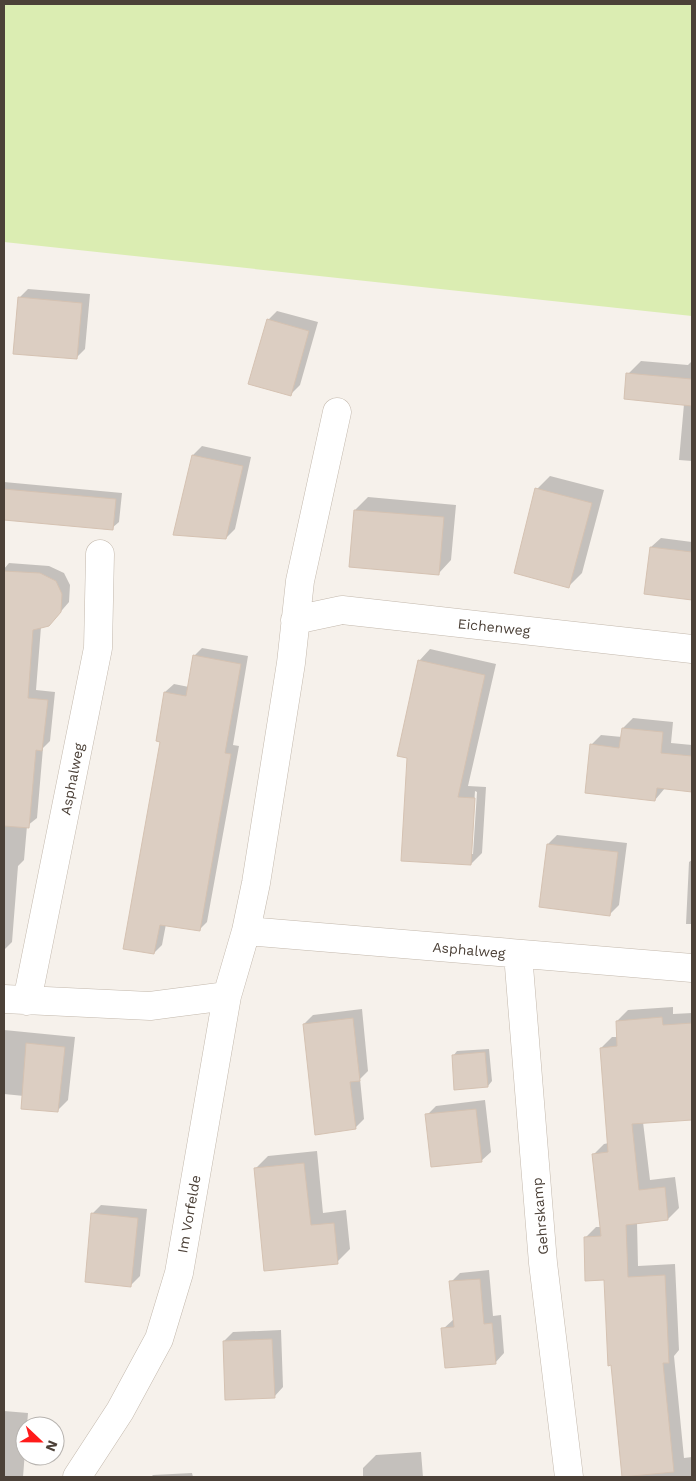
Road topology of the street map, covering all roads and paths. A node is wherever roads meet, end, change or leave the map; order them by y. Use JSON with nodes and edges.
{"nodes":[{"id":1,"x":337,"y":412,"type":"dead end"},
{"id":2,"x":100,"y":554,"type":"dead end"},
{"id":3,"x":295,"y":620,"type":"junction"},
{"id":4,"x":692,"y":649,"type":"edge"},
{"id":5,"x":246,"y":932,"type":"junction"},
{"id":6,"x":518,"y":954,"type":"junction"},
{"id":7,"x":692,"y":968,"type":"edge"},
{"id":8,"x":227,"y":996,"type":"junction"},
{"id":9,"x":16,"y":1000,"type":"edge"},
{"id":10,"x":77,"y":1477,"type":"edge"},
{"id":11,"x":569,"y":1477,"type":"edge"}],
"edges":[{"from":1,"to":3,"type":"street"},
{"from":2,"to":9,"type":"street","name":"Asphalweg"},
{"from":3,"to":4,"type":"street","name":"Eichenweg"},
{"from":3,"to":5,"type":"street"},
{"from":5,"to":6,"type":"street","name":"Asphalweg"},
{"from":5,"to":8,"type":"street","name":"Im Vorfelde"},
{"from":6,"to":7,"type":"street","name":"Asphalweg"},
{"from":6,"to":11,"type":"street","name":"Gehrskamp"},
{"from":8,"to":9,"type":"street","name":"Asphalweg"},
{"from":8,"to":10,"type":"street","name":"Im Vorfelde"}]}
